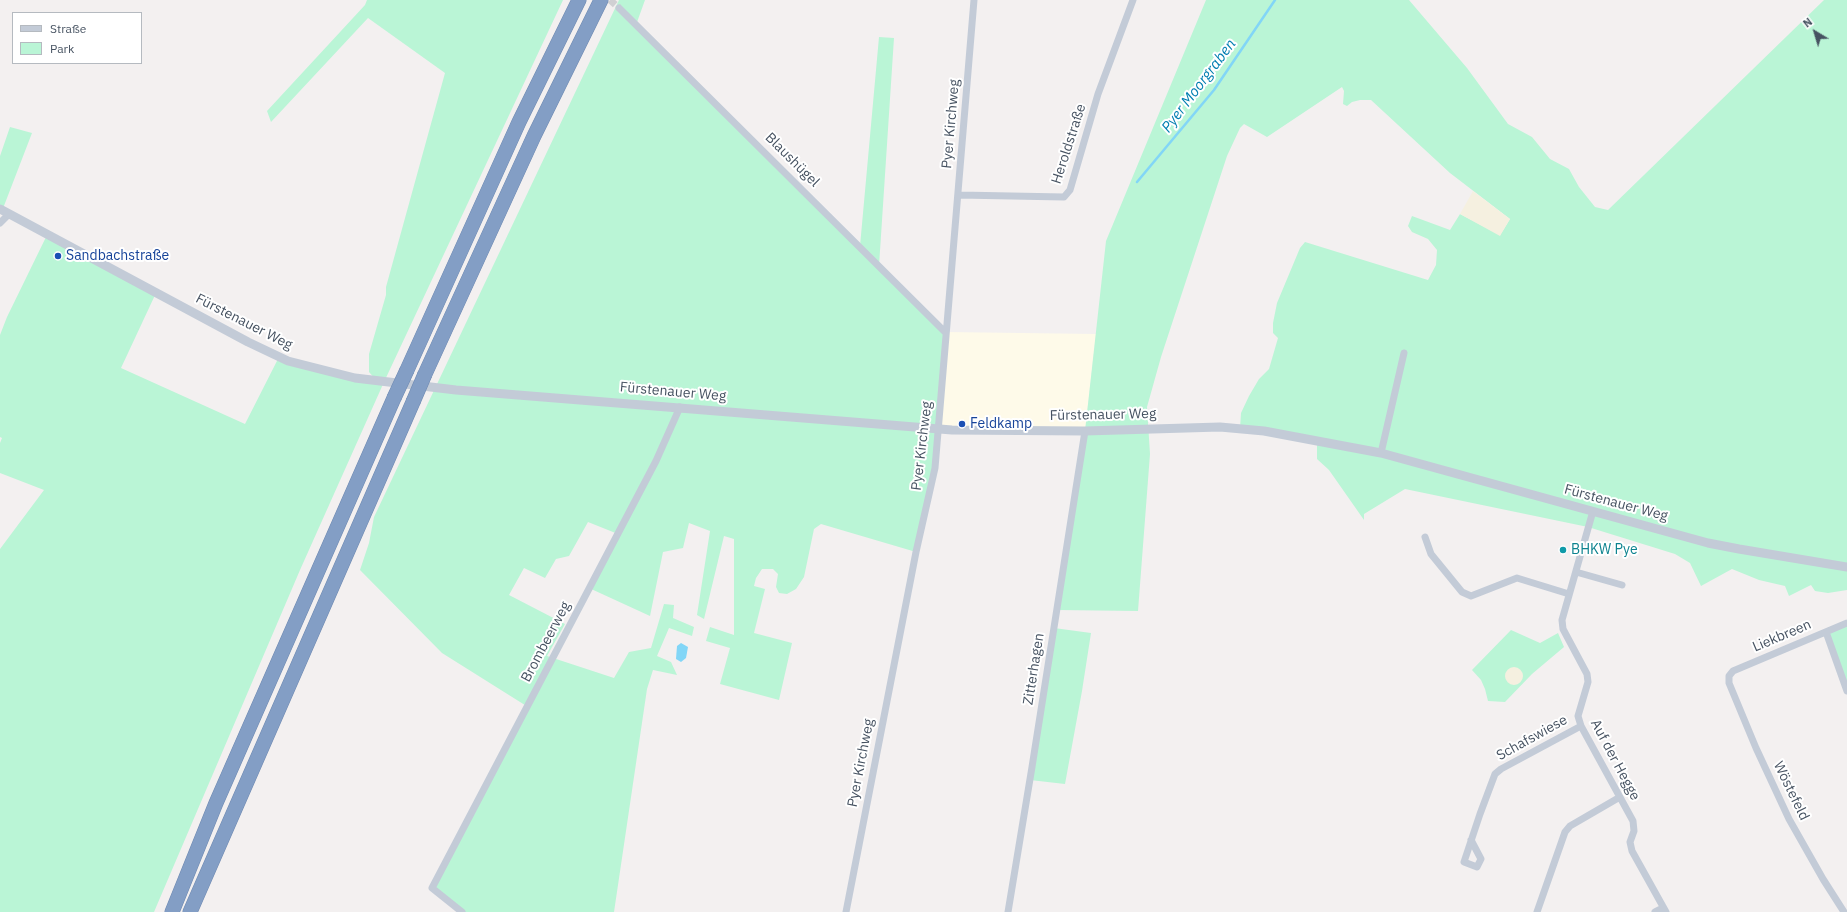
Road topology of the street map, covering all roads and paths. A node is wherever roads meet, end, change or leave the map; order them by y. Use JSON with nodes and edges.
{"nodes":[{"id":1,"x":579,"y":0,"type":"edge"},
{"id":2,"x":601,"y":0,"type":"edge"},
{"id":3,"x":974,"y":0,"type":"edge"},
{"id":4,"x":1133,"y":0,"type":"edge"},
{"id":5,"x":619,"y":8,"type":"tunnel mouth"},
{"id":6,"x":959,"y":195,"type":"junction"},
{"id":7,"x":0,"y":209,"type":"edge"},
{"id":8,"x":9,"y":214,"type":"junction"},
{"id":9,"x":0,"y":223,"type":"edge"},
{"id":10,"x":945,"y":332,"type":"junction"},
{"id":11,"x":1404,"y":353,"type":"dead end"},
{"id":12,"x":680,"y":407,"type":"junction"},
{"id":13,"x":939,"y":429,"type":"junction"},
{"id":14,"x":1085,"y":431,"type":"junction"},
{"id":15,"x":1381,"y":453,"type":"junction"},
{"id":16,"x":1593,"y":511,"type":"junction"},
{"id":17,"x":1425,"y":537,"type":"dead end"},
{"id":18,"x":1847,"y":567,"type":"edge"},
{"id":19,"x":1576,"y":572,"type":"junction"},
{"id":20,"x":1622,"y":585,"type":"dead end"},
{"id":21,"x":1569,"y":594,"type":"junction"},
{"id":22,"x":1847,"y":623,"type":"edge"},
{"id":23,"x":1826,"y":632,"type":"junction"},
{"id":24,"x":1729,"y":676,"type":"joint"},
{"id":25,"x":1847,"y":691,"type":"edge"},
{"id":26,"x":1581,"y":726,"type":"junction"},
{"id":27,"x":1620,"y":797,"type":"junction"},
{"id":28,"x":1471,"y":840,"type":"dead end"},
{"id":29,"x":1664,"y":910,"type":"edge"},
{"id":30,"x":1847,"y":910,"type":"edge"},
{"id":31,"x":172,"y":912,"type":"edge"},
{"id":32,"x":190,"y":912,"type":"edge"},
{"id":33,"x":462,"y":912,"type":"edge"},
{"id":34,"x":846,"y":912,"type":"edge"},
{"id":35,"x":1008,"y":912,"type":"edge"},
{"id":36,"x":1538,"y":912,"type":"edge"},
{"id":37,"x":1655,"y":912,"type":"edge"},
{"id":38,"x":1844,"y":912,"type":"edge"}],
"edges":[{"from":1,"to":31,"type":"highway","bridge":true},
{"from":2,"to":32,"type":"highway","bridge":true},
{"from":3,"to":6,"type":"street","name":"Pyer Kirchweg"},
{"from":4,"to":6,"type":"street","name":"Heroldstraße"},
{"from":5,"to":10,"type":"street","name":"Blaushügel"},
{"from":6,"to":10,"type":"street","name":"Pyer Kirchweg"},
{"from":7,"to":8,"type":"street","name":"Fürstenauer Weg"},
{"from":8,"to":9,"type":"street"},
{"from":8,"to":12,"type":"street","name":"Fürstenauer Weg"},
{"from":10,"to":13,"type":"street","name":"Pyer Kirchweg"},
{"from":11,"to":15,"type":"street"},
{"from":12,"to":13,"type":"street","name":"Fürstenauer Weg"},
{"from":12,"to":33,"type":"street","name":"Brombeerweg"},
{"from":13,"to":14,"type":"street","name":"Fürstenauer Weg"},
{"from":13,"to":34,"type":"street","name":"Pyer Kirchweg"},
{"from":14,"to":15,"type":"street","name":"Fürstenauer Weg"},
{"from":14,"to":35,"type":"street","name":"Zitterhagen"},
{"from":15,"to":16,"type":"street","name":"Fürstenauer Weg"},
{"from":16,"to":18,"type":"street","name":"Fürstenauer Weg"},
{"from":16,"to":19,"type":"street","name":"Auf der Hegge"},
{"from":17,"to":21,"type":"street"},
{"from":19,"to":20,"type":"street"},
{"from":19,"to":21,"type":"street","name":"Auf der Hegge"},
{"from":21,"to":26,"type":"street","name":"Auf der Hegge"},
{"from":22,"to":23,"type":"street","name":"Liekbreen"},
{"from":23,"to":24,"type":"street","name":"Liekbreen"},
{"from":23,"to":25,"type":"street"},
{"from":24,"to":38,"type":"street","name":"Wöstefeld"},
{"from":26,"to":27,"type":"street","name":"Auf der Hegge"},
{"from":26,"to":28,"type":"street","name":"Schafswiese"},
{"from":27,"to":29,"type":"street","name":"Auf der Hegge"},
{"from":27,"to":36,"type":"street"},
{"from":29,"to":37,"type":"street"},
{"from":30,"to":38,"type":"street"}]}
